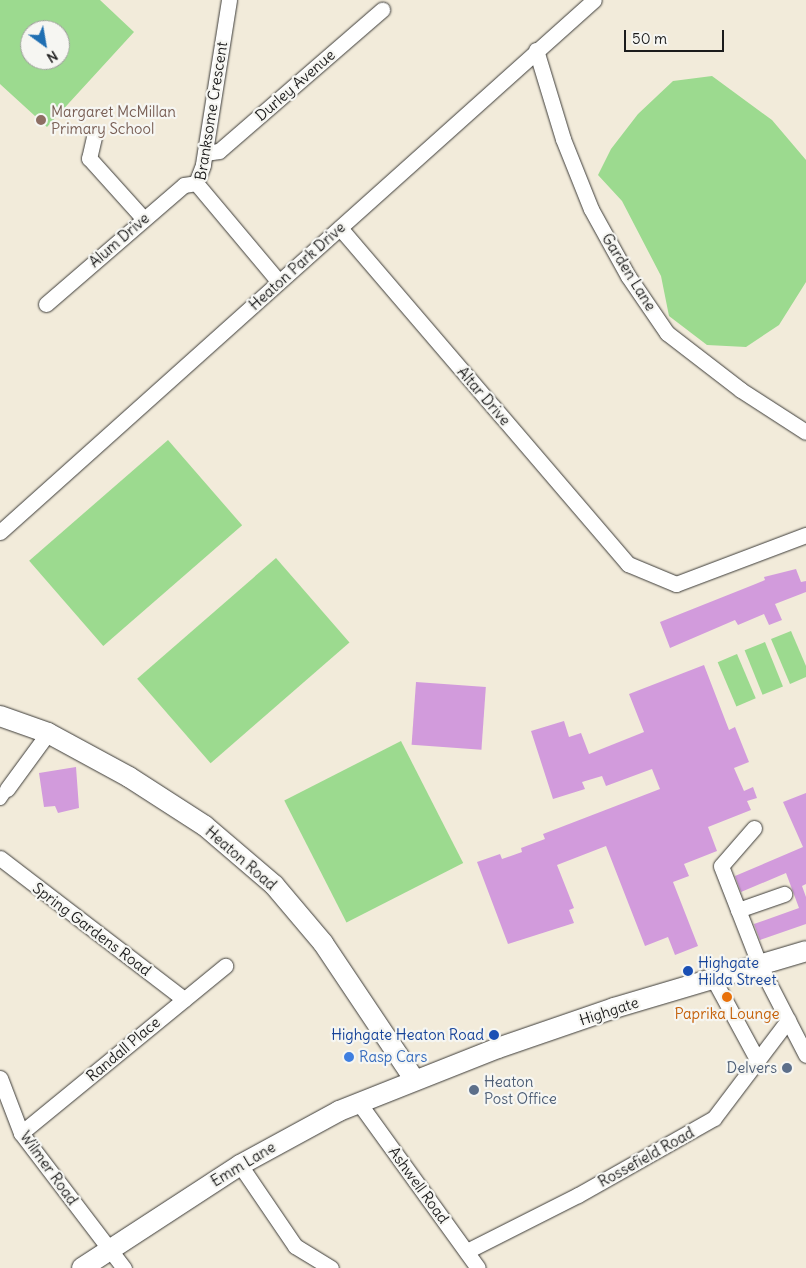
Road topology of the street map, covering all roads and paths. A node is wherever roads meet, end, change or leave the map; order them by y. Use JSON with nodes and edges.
{"nodes":[{"id":1,"x":229,"y":0,"type":"edge"},
{"id":2,"x":594,"y":0,"type":"edge"},
{"id":3,"x":382,"y":10,"type":"dead end"},
{"id":4,"x":536,"y":50,"type":"junction"},
{"id":5,"x":94,"y":138,"type":"dead end"},
{"id":6,"x":205,"y":154,"type":"junction"},
{"id":7,"x":196,"y":183,"type":"junction"},
{"id":8,"x":144,"y":219,"type":"junction"},
{"id":9,"x":340,"y":228,"type":"junction"},
{"id":10,"x":279,"y":282,"type":"junction"},
{"id":11,"x":46,"y":304,"type":"dead end"},
{"id":12,"x":806,"y":432,"type":"edge"},
{"id":13,"x":0,"y":532,"type":"edge"},
{"id":14,"x":806,"y":535,"type":"edge"},
{"id":15,"x":0,"y":716,"type":"edge"},
{"id":16,"x":48,"y":734,"type":"junction"},
{"id":17,"x":4,"y":794,"type":"edge"},
{"id":18,"x":754,"y":828,"type":"dead end"},
{"id":19,"x":0,"y":858,"type":"edge"},
{"id":20,"x":784,"y":894,"type":"dead end"},
{"id":21,"x":738,"y":910,"type":"junction"},
{"id":22,"x":806,"y":951,"type":"edge"},
{"id":23,"x":224,"y":966,"type":"dead end"},
{"id":24,"x":760,"y":966,"type":"junction"},
{"id":25,"x":714,"y":980,"type":"junction"},
{"id":26,"x":184,"y":999,"type":"junction"},
{"id":27,"x":788,"y":1020,"type":"junction"},
{"id":28,"x":806,"y":1055,"type":"edge"},
{"id":29,"x":758,"y":1061,"type":"junction"},
{"id":30,"x":0,"y":1078,"type":"edge"},
{"id":31,"x":414,"y":1079,"type":"junction"},
{"id":32,"x":358,"y":1103,"type":"junction"},
{"id":33,"x":21,"y":1133,"type":"junction"},
{"id":34,"x":240,"y":1165,"type":"junction"},
{"id":35,"x":110,"y":1250,"type":"junction"},
{"id":36,"x":467,"y":1251,"type":"junction"},
{"id":37,"x":82,"y":1268,"type":"edge"},
{"id":38,"x":124,"y":1268,"type":"edge"},
{"id":39,"x":331,"y":1268,"type":"edge"},
{"id":40,"x":478,"y":1268,"type":"edge"}],
"edges":[{"from":1,"to":6,"type":"street","name":"Branksome Crescent"},
{"from":2,"to":4,"type":"street","name":"Heaton Park Drive"},
{"from":3,"to":6,"type":"street","name":"Durley Avenue"},
{"from":4,"to":9,"type":"street","name":"Heaton Park Drive"},
{"from":4,"to":12,"type":"street","name":"Garden Lane"},
{"from":5,"to":8,"type":"street"},
{"from":6,"to":7,"type":"street","name":"Branksome Crescent"},
{"from":7,"to":8,"type":"street","name":"Alum Drive"},
{"from":7,"to":10,"type":"street","name":"Branksome Crescent"},
{"from":8,"to":11,"type":"street","name":"Alum Drive"},
{"from":9,"to":10,"type":"street","name":"Heaton Park Drive"},
{"from":9,"to":14,"type":"street","name":"Altar Drive"},
{"from":10,"to":13,"type":"street","name":"Heaton Park Drive"},
{"from":15,"to":16,"type":"street","name":"Heaton Road"},
{"from":16,"to":17,"type":"street"},
{"from":16,"to":31,"type":"street","name":"Heaton Road"},
{"from":18,"to":21,"type":"street"},
{"from":19,"to":26,"type":"street","name":"Spring Gardens Road"},
{"from":20,"to":21,"type":"street"},
{"from":21,"to":24,"type":"street"},
{"from":22,"to":24,"type":"street","name":"Highgate"},
{"from":23,"to":26,"type":"street","name":"Randall Place"},
{"from":24,"to":25,"type":"street","name":"Highgate"},
{"from":24,"to":27,"type":"street"},
{"from":25,"to":29,"type":"street"},
{"from":25,"to":31,"type":"street","name":"Highgate"},
{"from":26,"to":33,"type":"street","name":"Randall Place"},
{"from":27,"to":28,"type":"street"},
{"from":27,"to":29,"type":"street","name":"Rossefield Road"},
{"from":29,"to":36,"type":"street","name":"Rossefield Road"},
{"from":30,"to":33,"type":"street","name":"Wilmer Road"},
{"from":31,"to":32,"type":"street","name":"Emm Lane"},
{"from":32,"to":34,"type":"street","name":"Emm Lane"},
{"from":32,"to":36,"type":"street","name":"Ashwell Road"},
{"from":33,"to":35,"type":"street","name":"Wilmer Road"},
{"from":34,"to":35,"type":"street","name":"Emm Lane"},
{"from":34,"to":39,"type":"street"},
{"from":35,"to":37,"type":"street","name":"Emm Lane"},
{"from":35,"to":38,"type":"street","name":"Wilmer Road"},
{"from":36,"to":40,"type":"street","name":"Ashwell Road"}]}
